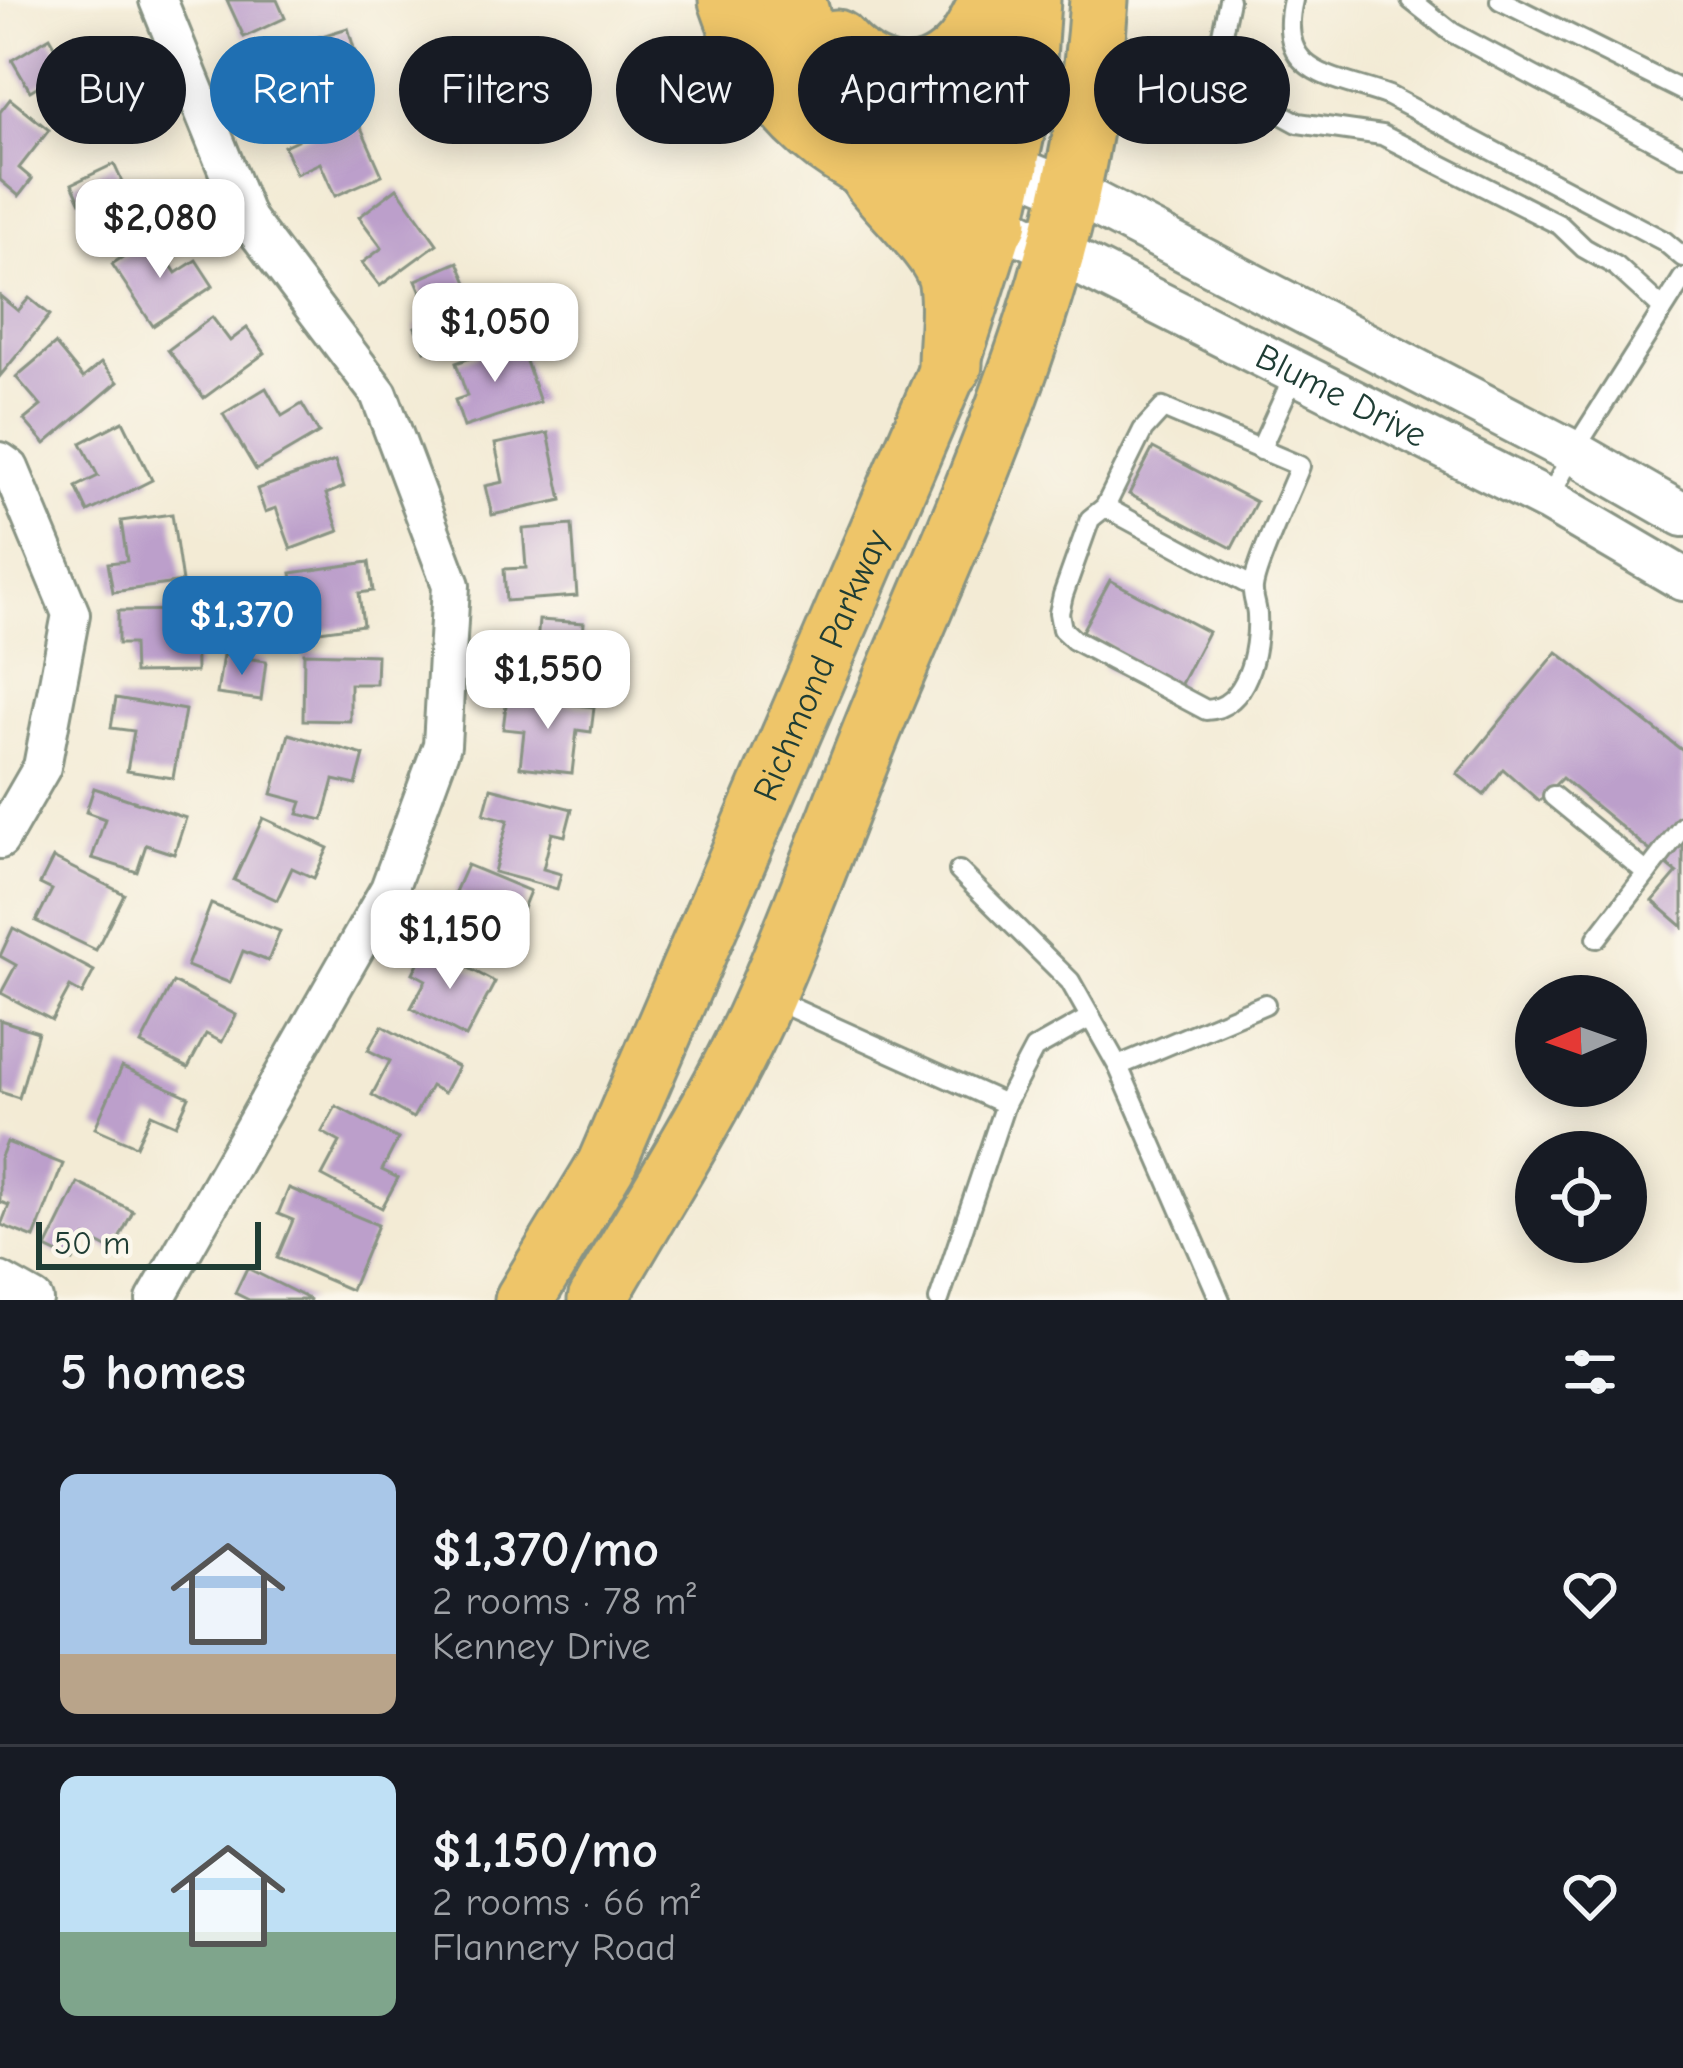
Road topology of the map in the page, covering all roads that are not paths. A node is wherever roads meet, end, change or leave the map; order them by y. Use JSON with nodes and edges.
{"nodes":[{"id":1,"x":158,"y":0,"type":"edge"},
{"id":2,"x":731,"y":0,"type":"edge"},
{"id":3,"x":793,"y":0,"type":"edge"},
{"id":4,"x":813,"y":0,"type":"edge"},
{"id":5,"x":993,"y":0,"type":"edge"},
{"id":6,"x":1031,"y":0,"type":"edge"},
{"id":7,"x":1099,"y":0,"type":"edge"},
{"id":8,"x":1229,"y":0,"type":"edge"},
{"id":9,"x":1293,"y":0,"type":"edge"},
{"id":10,"x":1411,"y":0,"type":"edge"},
{"id":11,"x":1500,"y":0,"type":"edge"},
{"id":12,"x":1683,"y":92,"type":"edge"},
{"id":13,"x":1683,"y":156,"type":"edge"},
{"id":14,"x":869,"y":172,"type":"junction"},
{"id":15,"x":1072,"y":192,"type":"junction"},
{"id":16,"x":1002,"y":193,"type":"junction"},
{"id":17,"x":1060,"y":250,"type":"junction"},
{"id":18,"x":1683,"y":257,"type":"edge"},
{"id":19,"x":1683,"y":278,"type":"edge"},
{"id":20,"x":1662,"y":308,"type":"junction"},
{"id":21,"x":950,"y":365,"type":"junction"},
{"id":22,"x":1296,"y":371,"type":"junction"},
{"id":23,"x":1260,"y":450,"type":"junction"},
{"id":24,"x":1574,"y":452,"type":"junction"},
{"id":25,"x":0,"y":461,"type":"edge"},
{"id":26,"x":1548,"y":500,"type":"junction"},
{"id":27,"x":1105,"y":507,"type":"junction"},
{"id":28,"x":1683,"y":514,"type":"edge"},
{"id":29,"x":1683,"y":578,"type":"edge"},
{"id":30,"x":1253,"y":587,"type":"junction"},
{"id":31,"x":1552,"y":796,"type":"dead end"},
{"id":32,"x":1683,"y":826,"type":"edge"},
{"id":33,"x":0,"y":840,"type":"edge"},
{"id":34,"x":959,"y":872,"type":"dead end"},
{"id":35,"x":1646,"y":873,"type":"junction"},
{"id":36,"x":1598,"y":938,"type":"dead end"},
{"id":37,"x":766,"y":997,"type":"junction"},
{"id":38,"x":1265,"y":1004,"type":"dead end"},
{"id":39,"x":1091,"y":1017,"type":"junction"},
{"id":40,"x":1118,"y":1066,"type":"junction"},
{"id":41,"x":1005,"y":1104,"type":"junction"},
{"id":42,"x":0,"y":1281,"type":"edge"},
{"id":43,"x":34,"y":1300,"type":"edge"},
{"id":44,"x":155,"y":1300,"type":"edge"},
{"id":45,"x":524,"y":1300,"type":"edge"},
{"id":46,"x":597,"y":1300,"type":"edge"},
{"id":47,"x":939,"y":1300,"type":"edge"},
{"id":48,"x":1220,"y":1300,"type":"edge"}],
"edges":[{"from":1,"to":44,"type":"street"},
{"from":2,"to":14,"type":"highway"},
{"from":3,"to":16,"type":"highway"},
{"from":4,"to":5,"type":"highway"},
{"from":6,"to":16,"type":"highway","name":"Richmond Parkway"},
{"from":7,"to":15,"type":"highway","name":"Richmond Parkway"},
{"from":8,"to":20,"type":"lane"},
{"from":9,"to":18,"type":"lane"},
{"from":10,"to":13,"type":"lane"},
{"from":11,"to":12,"type":"lane"},
{"from":14,"to":16,"type":"highway"},
{"from":14,"to":21,"type":"highway"},
{"from":15,"to":16,"type":"street","name":"Blume Drive"},
{"from":15,"to":17,"type":"highway","name":"Richmond Parkway"},
{"from":15,"to":24,"type":"street","name":"Blume Drive"},
{"from":16,"to":17,"type":"street","name":"Blume Drive"},
{"from":16,"to":21,"type":"highway","name":"Richmond Parkway"},
{"from":17,"to":22,"type":"street","name":"Blume Drive"},
{"from":17,"to":37,"type":"highway","name":"Richmond Parkway"},
{"from":19,"to":20,"type":"lane"},
{"from":20,"to":24,"type":"lane"},
{"from":21,"to":45,"type":"highway","name":"Richmond Parkway"},
{"from":22,"to":23,"type":"lane"},
{"from":22,"to":26,"type":"street","name":"Blume Drive"},
{"from":23,"to":27,"type":"lane"},
{"from":23,"to":30,"type":"lane"},
{"from":24,"to":26,"type":"lane"},
{"from":24,"to":28,"type":"street","name":"Blume Drive"},
{"from":25,"to":33,"type":"street"},
{"from":26,"to":29,"type":"street","name":"Blume Drive"},
{"from":27,"to":30,"type":"lane"},
{"from":27,"to":30,"type":"lane"},
{"from":31,"to":35,"type":"lane"},
{"from":32,"to":35,"type":"lane"},
{"from":34,"to":39,"type":"lane"},
{"from":35,"to":36,"type":"lane"},
{"from":37,"to":41,"type":"lane"},
{"from":37,"to":46,"type":"highway","name":"Richmond Parkway"},
{"from":38,"to":40,"type":"lane"},
{"from":39,"to":40,"type":"lane"},
{"from":39,"to":41,"type":"lane"},
{"from":40,"to":48,"type":"lane"},
{"from":41,"to":47,"type":"lane"},
{"from":42,"to":43,"type":"street"}]}
